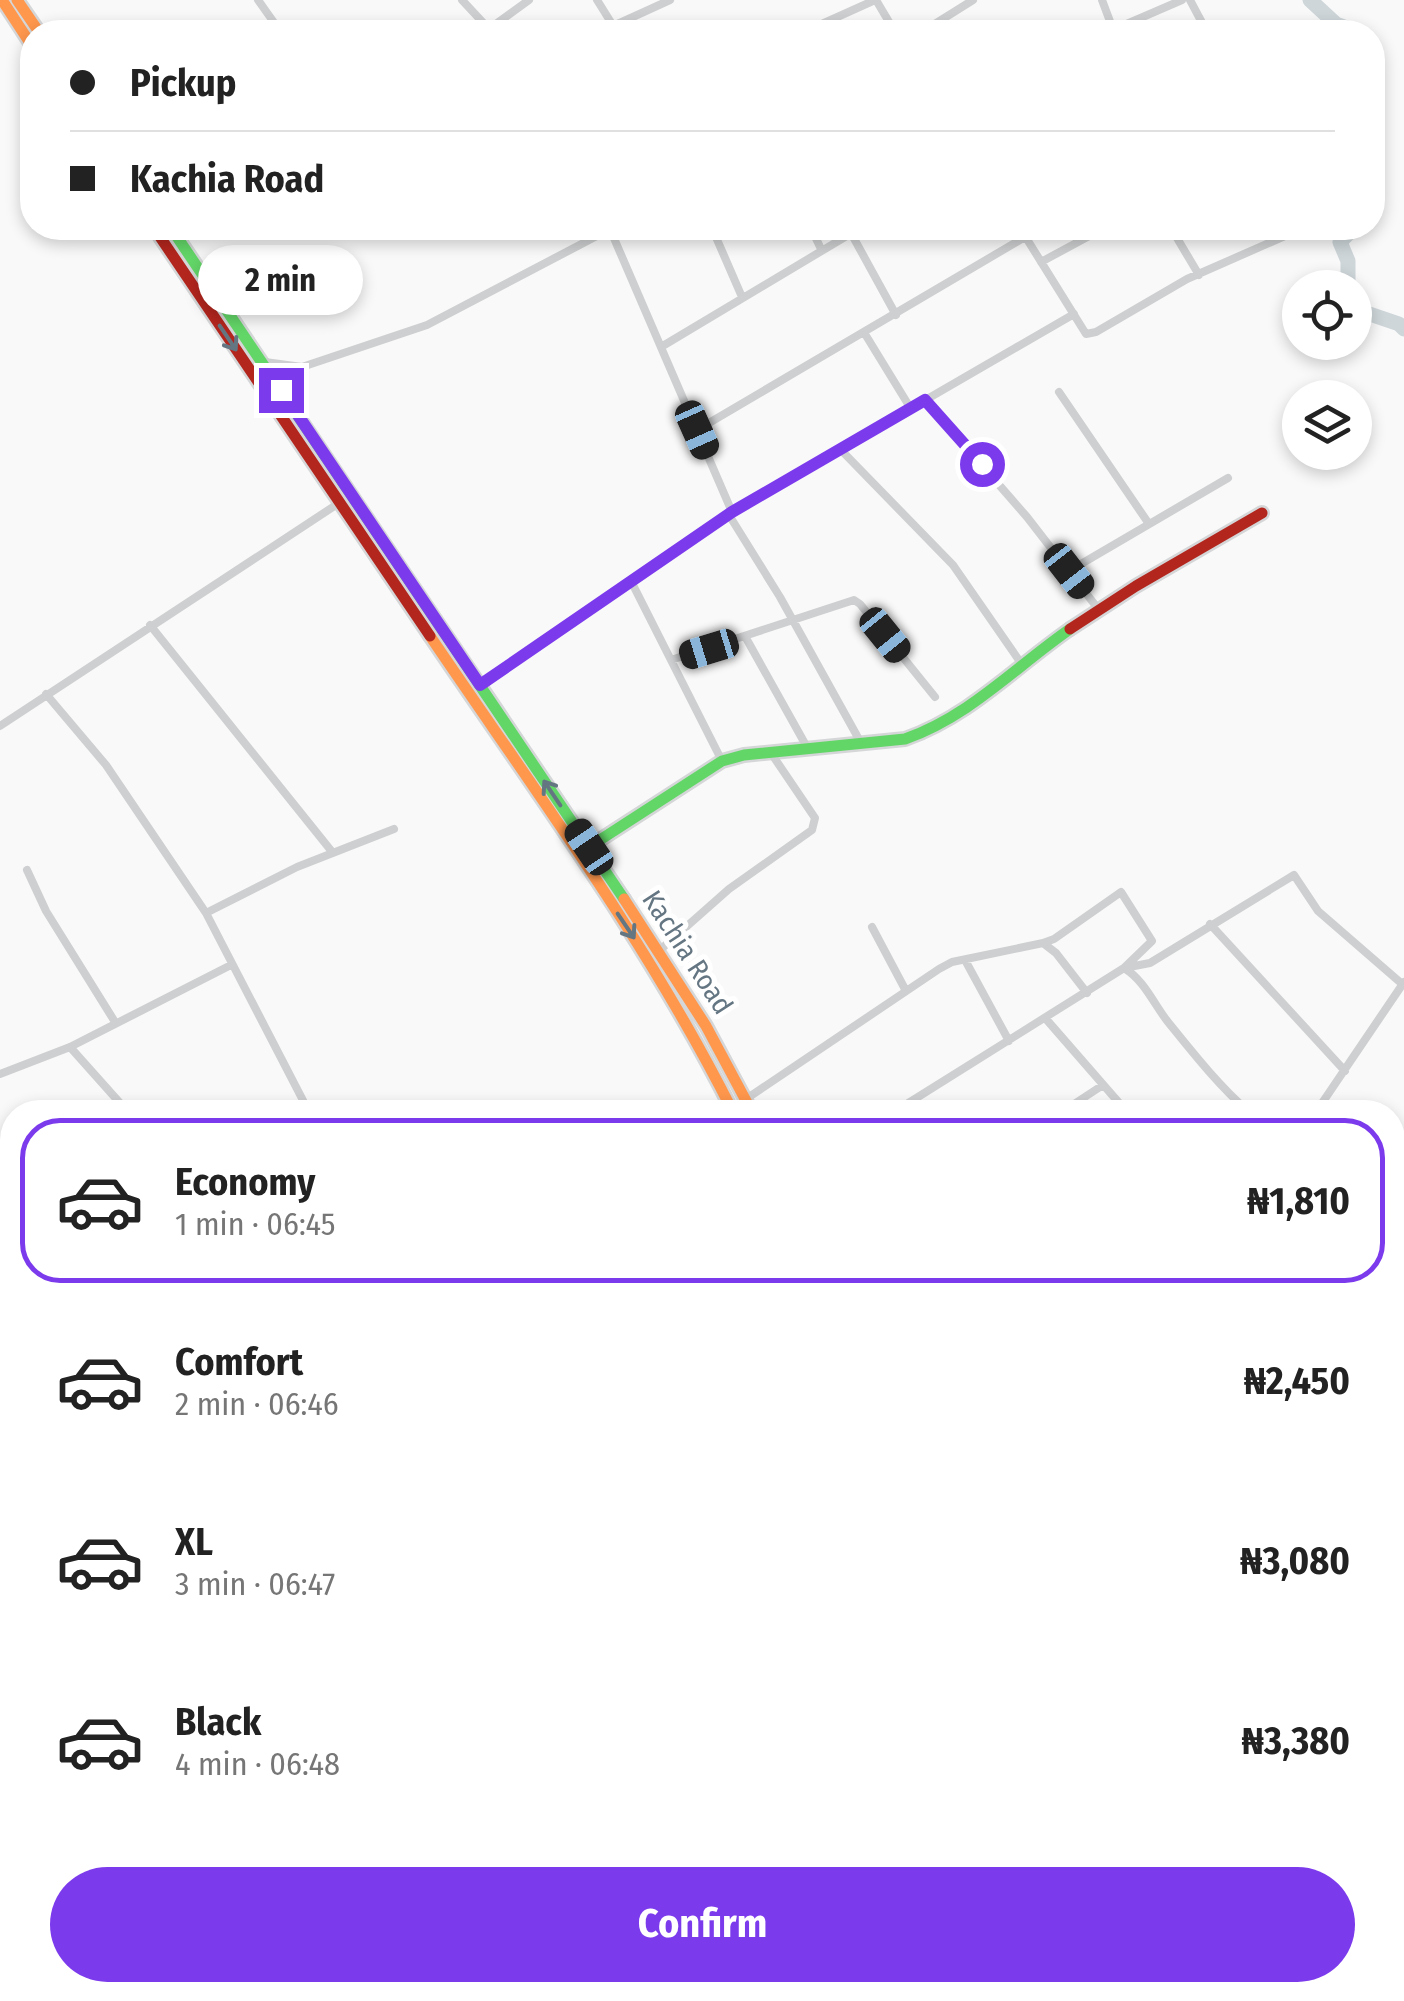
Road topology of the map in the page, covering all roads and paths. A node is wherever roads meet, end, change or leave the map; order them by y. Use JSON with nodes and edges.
{"nodes":[{"id":1,"x":2,"y":0,"type":"edge"},
{"id":2,"x":462,"y":0,"type":"edge"},
{"id":3,"x":529,"y":0,"type":"edge"},
{"id":4,"x":670,"y":0,"type":"edge"},
{"id":5,"x":875,"y":0,"type":"edge"},
{"id":6,"x":973,"y":0,"type":"edge"},
{"id":7,"x":1182,"y":0,"type":"edge"},
{"id":8,"x":14,"y":18,"type":"junction"},
{"id":9,"x":481,"y":20,"type":"edge"},
{"id":10,"x":501,"y":20,"type":"edge"},
{"id":11,"x":632,"y":20,"type":"edge"},
{"id":12,"x":831,"y":20,"type":"edge"},
{"id":13,"x":941,"y":20,"type":"edge"},
{"id":14,"x":1138,"y":20,"type":"edge"},
{"id":15,"x":20,"y":27,"type":"edge"},
{"id":16,"x":0,"y":28,"type":"edge"},
{"id":17,"x":162,"y":240,"type":"edge"},
{"id":18,"x":179,"y":240,"type":"edge"},
{"id":19,"x":588,"y":240,"type":"edge"},
{"id":20,"x":616,"y":240,"type":"edge"},
{"id":21,"x":717,"y":240,"type":"edge"},
{"id":22,"x":817,"y":240,"type":"edge"},
{"id":23,"x":838,"y":240,"type":"edge"},
{"id":24,"x":861,"y":240,"type":"edge"},
{"id":25,"x":1020,"y":240,"type":"edge"},
{"id":26,"x":1027,"y":240,"type":"edge"},
{"id":27,"x":1082,"y":240,"type":"edge"},
{"id":28,"x":1179,"y":240,"type":"edge"},
{"id":29,"x":1276,"y":240,"type":"edge"},
{"id":30,"x":821,"y":249,"type":"junction"},
{"id":31,"x":1041,"y":262,"type":"junction"},
{"id":32,"x":1199,"y":275,"type":"junction"},
{"id":33,"x":742,"y":297,"type":"junction"},
{"id":34,"x":1074,"y":314,"type":"junction"},
{"id":35,"x":896,"y":315,"type":"junction"},
{"id":36,"x":864,"y":334,"type":"junction"},
{"id":37,"x":661,"y":347,"type":"junction"},
{"id":38,"x":261,"y":361,"type":"junction"},
{"id":39,"x":1059,"y":392,"type":"dead end"},
{"id":40,"x":925,"y":400,"type":"junction"},
{"id":41,"x":911,"y":408,"type":"junction"},
{"id":42,"x":697,"y":430,"type":"junction"},
{"id":43,"x":841,"y":450,"type":"junction"},
{"id":44,"x":1228,"y":478,"type":"dead end"},
{"id":45,"x":340,"y":503,"type":"junction"},
{"id":46,"x":1262,"y":513,"type":"dead end"},
{"id":47,"x":730,"y":514,"type":"junction"},
{"id":48,"x":1149,"y":524,"type":"junction"},
{"id":49,"x":1069,"y":571,"type":"junction"},
{"id":50,"x":631,"y":582,"type":"junction"},
{"id":51,"x":1099,"y":610,"type":"junction"},
{"id":52,"x":794,"y":622,"type":"junction"},
{"id":53,"x":150,"y":625,"type":"junction"},
{"id":54,"x":746,"y":638,"type":"junction"},
{"id":55,"x":671,"y":660,"type":"junction"},
{"id":56,"x":1023,"y":666,"type":"junction"},
{"id":57,"x":480,"y":685,"type":"junction"},
{"id":58,"x":46,"y":694,"type":"junction"},
{"id":59,"x":936,"y":696,"type":"dead end"},
{"id":60,"x":0,"y":726,"type":"edge"},
{"id":61,"x":861,"y":744,"type":"junction"},
{"id":62,"x":808,"y":748,"type":"junction"},
{"id":63,"x":771,"y":752,"type":"junction"},
{"id":64,"x":722,"y":761,"type":"junction"},
{"id":65,"x":394,"y":829,"type":"dead end"},
{"id":66,"x":589,"y":847,"type":"junction"},
{"id":67,"x":333,"y":853,"type":"junction"},
{"id":68,"x":27,"y":870,"type":"dead end"},
{"id":69,"x":206,"y":913,"type":"junction"},
{"id":70,"x":1210,"y":924,"type":"junction"},
{"id":71,"x":872,"y":927,"type":"dead end"},
{"id":72,"x":1042,"y":942,"type":"junction"},
{"id":73,"x":659,"y":951,"type":"junction"},
{"id":74,"x":965,"y":960,"type":"junction"},
{"id":75,"x":232,"y":965,"type":"junction"},
{"id":76,"x":1124,"y":968,"type":"junction"},
{"id":77,"x":1402,"y":983,"type":"edge"},
{"id":78,"x":906,"y":991,"type":"junction"},
{"id":79,"x":1087,"y":993,"type":"junction"},
{"id":80,"x":1046,"y":1019,"type":"junction"},
{"id":81,"x":114,"y":1022,"type":"junction"},
{"id":82,"x":1010,"y":1041,"type":"junction"},
{"id":83,"x":70,"y":1047,"type":"junction"},
{"id":84,"x":1345,"y":1070,"type":"junction"},
{"id":85,"x":0,"y":1074,"type":"edge"},
{"id":86,"x":1103,"y":1084,"type":"junction"},
{"id":87,"x":746,"y":1099,"type":"joint"},
{"id":88,"x":117,"y":1100,"type":"edge"},
{"id":89,"x":303,"y":1100,"type":"edge"},
{"id":90,"x":728,"y":1100,"type":"edge"},
{"id":91,"x":912,"y":1100,"type":"edge"},
{"id":92,"x":1080,"y":1100,"type":"edge"},
{"id":93,"x":1117,"y":1100,"type":"edge"},
{"id":94,"x":1237,"y":1100,"type":"edge"},
{"id":95,"x":1324,"y":1100,"type":"edge"}],
"edges":[{"from":1,"to":8,"type":"main road"},
{"from":2,"to":9,"type":"street"},
{"from":3,"to":10,"type":"street"},
{"from":4,"to":11,"type":"street"},
{"from":5,"to":12,"type":"street"},
{"from":6,"to":13,"type":"street"},
{"from":7,"to":14,"type":"street"},
{"from":8,"to":15,"type":"main road"},
{"from":8,"to":16,"type":"street"},
{"from":17,"to":45,"type":"main road","name":"Kachia Road","one_way":true},
{"from":18,"to":38,"type":"main road","name":"Kachia Road"},
{"from":19,"to":38,"type":"street"},
{"from":20,"to":37,"type":"street"},
{"from":21,"to":33,"type":"street"},
{"from":22,"to":30,"type":"street"},
{"from":23,"to":30,"type":"street"},
{"from":24,"to":35,"type":"street"},
{"from":25,"to":35,"type":"street"},
{"from":26,"to":31,"type":"street"},
{"from":27,"to":31,"type":"street"},
{"from":28,"to":32,"type":"street"},
{"from":29,"to":32,"type":"street"},
{"from":30,"to":33,"type":"street"},
{"from":31,"to":34,"type":"street"},
{"from":32,"to":34,"type":"street"},
{"from":33,"to":37,"type":"street"},
{"from":34,"to":40,"type":"street"},
{"from":35,"to":36,"type":"street"},
{"from":36,"to":41,"type":"street"},
{"from":36,"to":42,"type":"street"},
{"from":37,"to":42,"type":"street"},
{"from":38,"to":57,"type":"main road","name":"Kachia Road"},
{"from":39,"to":48,"type":"street"},
{"from":40,"to":41,"type":"street"},
{"from":40,"to":49,"type":"street"},
{"from":41,"to":43,"type":"street"},
{"from":42,"to":47,"type":"street"},
{"from":43,"to":47,"type":"street"},
{"from":43,"to":56,"type":"street"},
{"from":44,"to":48,"type":"street"},
{"from":45,"to":53,"type":"street"},
{"from":45,"to":90,"type":"main road","name":"Kachia Road","one_way":true},
{"from":46,"to":51,"type":"main road"},
{"from":47,"to":50,"type":"street"},
{"from":47,"to":52,"type":"street"},
{"from":48,"to":49,"type":"street"},
{"from":49,"to":51,"type":"street"},
{"from":50,"to":55,"type":"street"},
{"from":50,"to":57,"type":"street"},
{"from":51,"to":56,"type":"main road"},
{"from":52,"to":54,"type":"street"},
{"from":52,"to":59,"type":"street"},
{"from":52,"to":61,"type":"street"},
{"from":53,"to":58,"type":"street"},
{"from":53,"to":67,"type":"street"},
{"from":54,"to":55,"type":"street"},
{"from":54,"to":62,"type":"street"},
{"from":55,"to":64,"type":"street"},
{"from":56,"to":61,"type":"main road"},
{"from":66,"to":57,"type":"main road","name":"Kachia Road","one_way":true},
{"from":58,"to":60,"type":"street"},
{"from":58,"to":69,"type":"street"},
{"from":61,"to":62,"type":"main road"},
{"from":62,"to":63,"type":"main road"},
{"from":63,"to":64,"type":"main road"},
{"from":63,"to":73,"type":"street"},
{"from":64,"to":66,"type":"main road"},
{"from":65,"to":67,"type":"street"},
{"from":66,"to":73,"type":"main road","name":"Kachia Road"},
{"from":67,"to":69,"type":"street"},
{"from":68,"to":81,"type":"street"},
{"from":69,"to":75,"type":"street"},
{"from":70,"to":76,"type":"street"},
{"from":70,"to":77,"type":"street"},
{"from":70,"to":84,"type":"street"},
{"from":71,"to":78,"type":"street"},
{"from":72,"to":74,"type":"street"},
{"from":72,"to":76,"type":"street"},
{"from":72,"to":79,"type":"street"},
{"from":73,"to":87,"type":"main road","name":"Kachia Road"},
{"from":74,"to":78,"type":"street"},
{"from":74,"to":82,"type":"street"},
{"from":75,"to":81,"type":"street"},
{"from":75,"to":89,"type":"street"},
{"from":76,"to":79,"type":"street"},
{"from":76,"to":94,"type":"street"},
{"from":77,"to":84,"type":"street"},
{"from":78,"to":87,"type":"street"},
{"from":79,"to":80,"type":"street"},
{"from":80,"to":82,"type":"street"},
{"from":80,"to":86,"type":"street"},
{"from":81,"to":83,"type":"street"},
{"from":82,"to":91,"type":"street"},
{"from":83,"to":85,"type":"street"},
{"from":83,"to":88,"type":"street"},
{"from":84,"to":95,"type":"street"},
{"from":86,"to":92,"type":"street"},
{"from":86,"to":93,"type":"street"}]}
